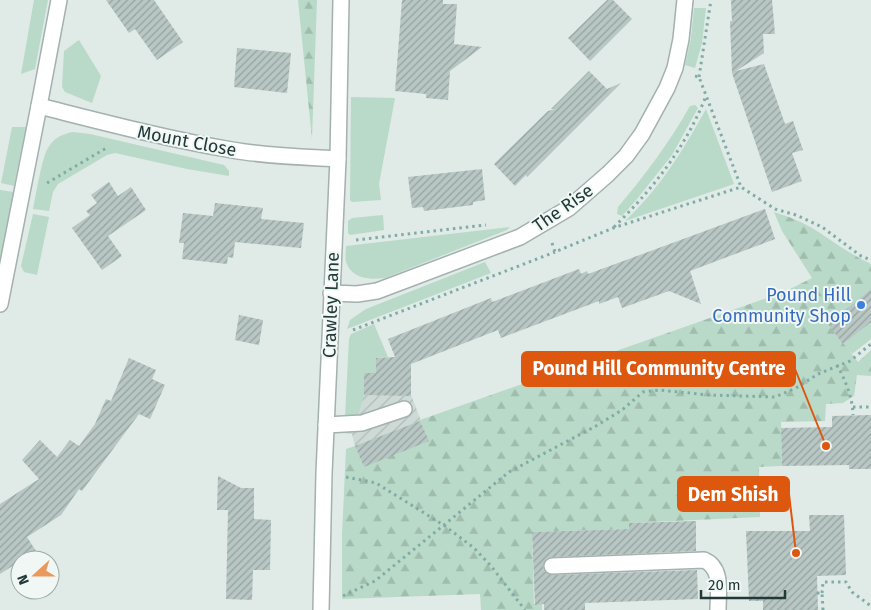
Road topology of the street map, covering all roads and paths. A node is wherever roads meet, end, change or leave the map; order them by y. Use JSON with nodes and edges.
{"nodes":[{"id":1,"x":59,"y":0,"type":"edge"},
{"id":2,"x":340,"y":0,"type":"edge"},
{"id":3,"x":685,"y":0,"type":"edge"},
{"id":4,"x":712,"y":0,"type":"edge"},
{"id":5,"x":676,"y":68,"type":"junction"},
{"id":6,"x":699,"y":77,"type":"junction"},
{"id":7,"x":706,"y":96,"type":"junction"},
{"id":8,"x":39,"y":106,"type":"junction"},
{"id":9,"x":134,"y":130,"type":"junction"},
{"id":10,"x":338,"y":159,"type":"junction"},
{"id":11,"x":741,"y":187,"type":"junction"},
{"id":12,"x":20,"y":200,"type":"junction"},
{"id":13,"x":546,"y":222,"type":"junction"},
{"id":14,"x":496,"y":224,"type":"dead end"},
{"id":15,"x":613,"y":228,"type":"junction"},
{"id":16,"x":333,"y":242,"type":"junction"},
{"id":17,"x":555,"y":252,"type":"junction"},
{"id":18,"x":871,"y":260,"type":"edge"},
{"id":19,"x":331,"y":293,"type":"junction"},
{"id":20,"x":0,"y":304,"type":"edge"},
{"id":21,"x":330,"y":339,"type":"junction"},
{"id":22,"x":871,"y":344,"type":"edge"},
{"id":23,"x":837,"y":365,"type":"junction"},
{"id":24,"x":853,"y":407,"type":"junction"},
{"id":25,"x":871,"y":407,"type":"edge"},
{"id":26,"x":404,"y":409,"type":"dead end"},
{"id":27,"x":853,"y":415,"type":"dead end"},
{"id":28,"x":326,"y":426,"type":"junction"},
{"id":29,"x":324,"y":473,"type":"junction"},
{"id":30,"x":445,"y":526,"type":"junction"},
{"id":31,"x":552,"y":566,"type":"dead end"},
{"id":32,"x":817,"y":593,"type":"dead end"},
{"id":33,"x":822,"y":593,"type":"junction"},
{"id":34,"x":321,"y":606,"type":"edge"},
{"id":35,"x":871,"y":606,"type":"edge"},
{"id":36,"x":525,"y":610,"type":"edge"},
{"id":37,"x":718,"y":610,"type":"edge"},
{"id":38,"x":823,"y":610,"type":"edge"}],
"edges":[{"from":1,"to":8,"type":"street"},
{"from":2,"to":10,"type":"street","name":"Crawley Lane"},
{"from":3,"to":5,"type":"street","name":"The Rise"},
{"from":4,"to":6,"type":"path"},
{"from":5,"to":6,"type":"path"},
{"from":5,"to":13,"type":"street","name":"The Rise"},
{"from":6,"to":7,"type":"path"},
{"from":7,"to":11,"type":"path"},
{"from":7,"to":15,"type":"path"},
{"from":8,"to":9,"type":"street","name":"Mount Close"},
{"from":8,"to":12,"type":"street"},
{"from":9,"to":10,"type":"street","name":"Mount Close"},
{"from":9,"to":12,"type":"path"},
{"from":10,"to":16,"type":"street","name":"Crawley Lane"},
{"from":11,"to":15,"type":"path"},
{"from":11,"to":18,"type":"path"},
{"from":12,"to":20,"type":"street"},
{"from":13,"to":17,"type":"path"},
{"from":13,"to":19,"type":"street","name":"The Rise"},
{"from":14,"to":16,"type":"path"},
{"from":15,"to":17,"type":"path"},
{"from":16,"to":19,"type":"street","name":"Crawley Lane"},
{"from":17,"to":21,"type":"path"},
{"from":19,"to":21,"type":"street","name":"Crawley Lane"},
{"from":21,"to":28,"type":"street","name":"Crawley Lane"},
{"from":22,"to":23,"type":"path"},
{"from":23,"to":24,"type":"path"},
{"from":23,"to":30,"type":"path"},
{"from":24,"to":25,"type":"path"},
{"from":24,"to":27,"type":"path"},
{"from":26,"to":28,"type":"street"},
{"from":28,"to":29,"type":"street","name":"Crawley Lane"},
{"from":29,"to":30,"type":"path"},
{"from":29,"to":34,"type":"street","name":"Crawley Lane"},
{"from":30,"to":34,"type":"path"},
{"from":30,"to":36,"type":"path"},
{"from":31,"to":37,"type":"street"},
{"from":32,"to":33,"type":"path"},
{"from":33,"to":35,"type":"path"},
{"from":33,"to":38,"type":"path"}]}
